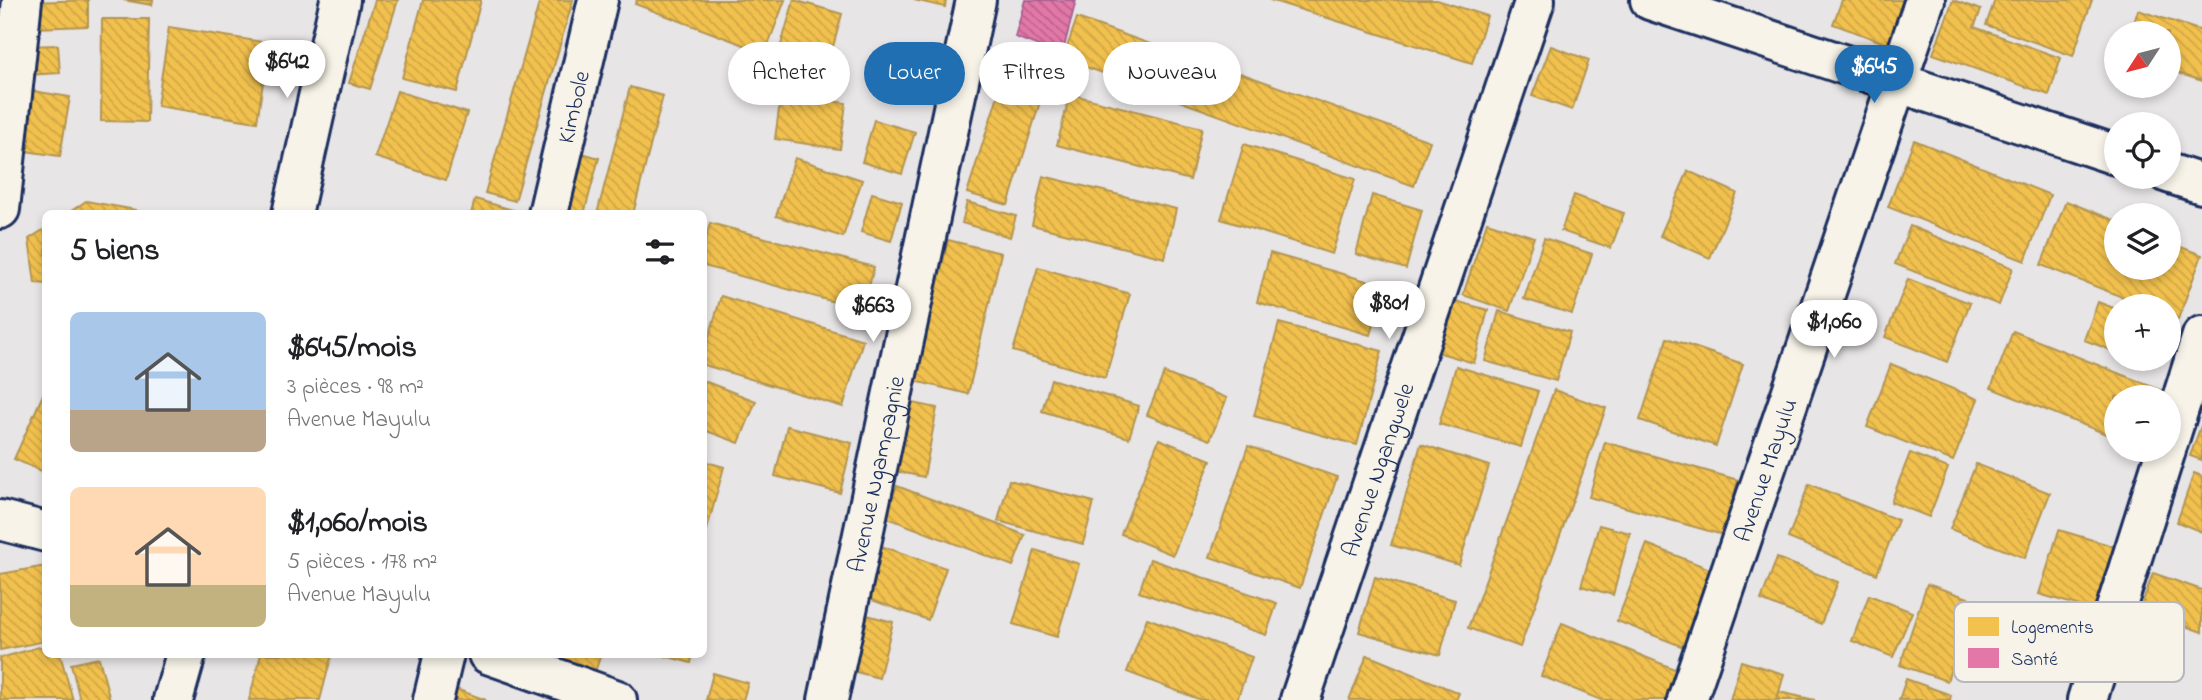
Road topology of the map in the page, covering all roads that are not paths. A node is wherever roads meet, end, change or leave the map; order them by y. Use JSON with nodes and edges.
{"nodes":[{"id":1,"x":22,"y":0,"type":"edge"},
{"id":2,"x":340,"y":0,"type":"edge"},
{"id":3,"x":598,"y":0,"type":"edge"},
{"id":4,"x":976,"y":0,"type":"edge"},
{"id":5,"x":1535,"y":0,"type":"edge"},
{"id":6,"x":1650,"y":0,"type":"edge"},
{"id":7,"x":1925,"y":0,"type":"edge"},
{"id":8,"x":1898,"y":82,"type":"junction"},
{"id":9,"x":2104,"y":151,"type":"edge"},
{"id":10,"x":2181,"y":177,"type":"edge"},
{"id":11,"x":2202,"y":184,"type":"edge"},
{"id":12,"x":0,"y":209,"type":"edge"},
{"id":13,"x":293,"y":210,"type":"edge"},
{"id":14,"x":549,"y":210,"type":"edge"},
{"id":15,"x":2202,"y":336,"type":"edge"},
{"id":16,"x":2181,"y":402,"type":"edge"},
{"id":17,"x":2162,"y":462,"type":"edge"},
{"id":18,"x":0,"y":520,"type":"edge"},
{"id":19,"x":42,"y":531,"type":"edge"},
{"id":20,"x":2118,"y":602,"type":"edge"},
{"id":21,"x":185,"y":658,"type":"edge"},
{"id":22,"x":443,"y":658,"type":"edge"},
{"id":23,"x":499,"y":658,"type":"edge"},
{"id":24,"x":2093,"y":682,"type":"edge"},
{"id":25,"x":173,"y":700,"type":"edge"},
{"id":26,"x":433,"y":700,"type":"edge"},
{"id":27,"x":617,"y":700,"type":"edge"},
{"id":28,"x":828,"y":700,"type":"edge"},
{"id":29,"x":1300,"y":700,"type":"edge"},
{"id":30,"x":1687,"y":700,"type":"edge"},
{"id":31,"x":2087,"y":700,"type":"edge"}],
"edges":[{"from":1,"to":12,"type":"street"},
{"from":2,"to":13,"type":"street"},
{"from":3,"to":14,"type":"street","name":"Kimbole"},
{"from":4,"to":28,"type":"street","name":"Avenue Ngampagnie"},
{"from":5,"to":29,"type":"street","name":"Avenue Ngangwele"},
{"from":6,"to":8,"type":"street"},
{"from":7,"to":8,"type":"street","name":"Avenue Mayulu"},
{"from":8,"to":9,"type":"street"},
{"from":8,"to":30,"type":"street","name":"Avenue Mayulu"},
{"from":10,"to":11,"type":"street"},
{"from":15,"to":16,"type":"street"},
{"from":17,"to":20,"type":"street"},
{"from":18,"to":19,"type":"street"},
{"from":21,"to":25,"type":"street"},
{"from":22,"to":26,"type":"street"},
{"from":23,"to":27,"type":"street"},
{"from":24,"to":31,"type":"street"}]}
